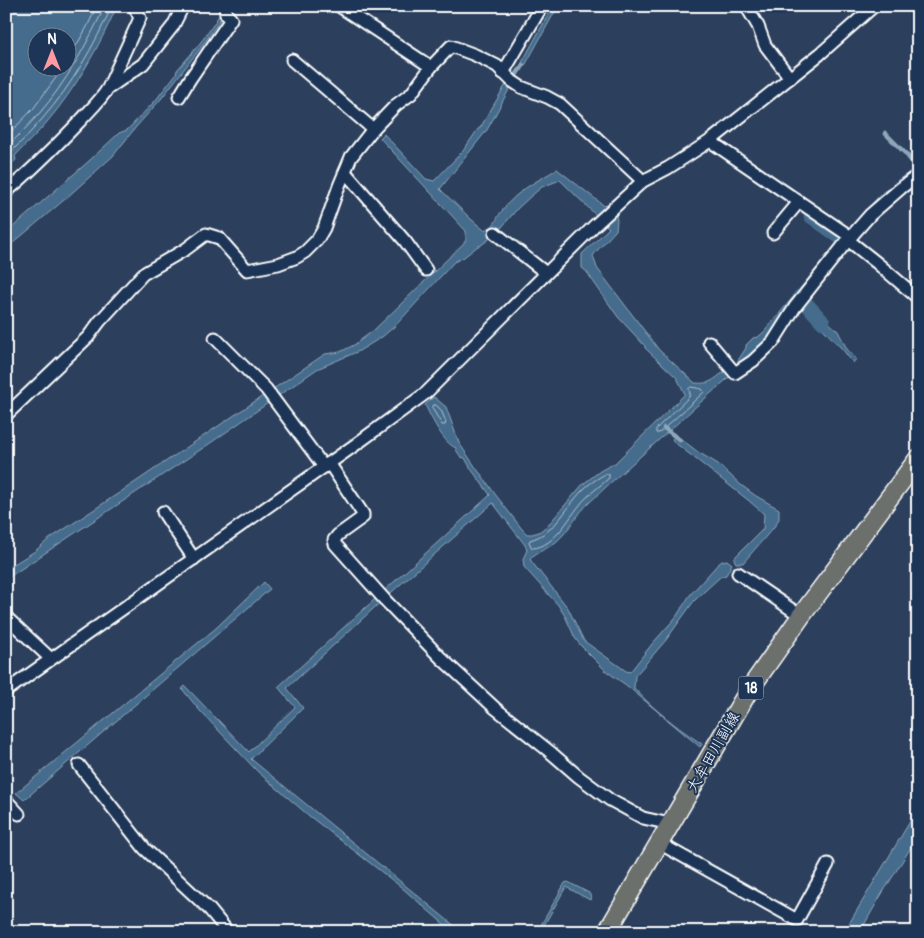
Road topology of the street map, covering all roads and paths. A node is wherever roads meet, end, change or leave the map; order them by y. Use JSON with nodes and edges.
{"nodes":[{"id":1,"x":134,"y":6,"type":"edge"},
{"id":2,"x":183,"y":6,"type":"edge"},
{"id":3,"x":225,"y":6,"type":"edge"},
{"id":4,"x":338,"y":6,"type":"edge"},
{"id":5,"x":542,"y":6,"type":"edge"},
{"id":6,"x":746,"y":6,"type":"edge"},
{"id":7,"x":874,"y":6,"type":"edge"},
{"id":8,"x":914,"y":6,"type":"edge"},
{"id":9,"x":918,"y":10,"type":"edge"},
{"id":10,"x":292,"y":60,"type":"dead end"},
{"id":11,"x":121,"y":61,"type":"junction"},
{"id":12,"x":431,"y":67,"type":"junction"},
{"id":13,"x":134,"y":70,"type":"junction"},
{"id":14,"x":507,"y":77,"type":"junction"},
{"id":15,"x":790,"y":78,"type":"junction"},
{"id":16,"x":108,"y":88,"type":"junction"},
{"id":17,"x":180,"y":97,"type":"dead end"},
{"id":18,"x":373,"y":129,"type":"junction"},
{"id":19,"x":710,"y":141,"type":"junction"},
{"id":20,"x":345,"y":172,"type":"junction"},
{"id":21,"x":918,"y":175,"type":"edge"},
{"id":22,"x":643,"y":181,"type":"junction"},
{"id":23,"x":6,"y":192,"type":"edge"},
{"id":24,"x":799,"y":202,"type":"junction"},
{"id":25,"x":495,"y":233,"type":"dead end"},
{"id":26,"x":773,"y":233,"type":"dead end"},
{"id":27,"x":847,"y":236,"type":"junction"},
{"id":28,"x":426,"y":270,"type":"dead end"},
{"id":29,"x":546,"y":273,"type":"junction"},
{"id":30,"x":918,"y":298,"type":"edge"},
{"id":31,"x":215,"y":338,"type":"dead end"},
{"id":32,"x":709,"y":342,"type":"dead end"},
{"id":33,"x":8,"y":411,"type":"edge"},
{"id":34,"x":918,"y":459,"type":"edge"},
{"id":35,"x":327,"y":465,"type":"junction"},
{"id":36,"x":163,"y":512,"type":"dead end"},
{"id":37,"x":194,"y":558,"type":"junction"},
{"id":38,"x":738,"y":573,"type":"dead end"},
{"id":39,"x":801,"y":616,"type":"junction"},
{"id":40,"x":6,"y":617,"type":"edge"},
{"id":41,"x":51,"y":659,"type":"junction"},
{"id":42,"x":6,"y":691,"type":"edge"},
{"id":43,"x":79,"y":765,"type":"dead end"},
{"id":44,"x":670,"y":824,"type":"junction"},
{"id":45,"x":659,"y":843,"type":"junction"},
{"id":46,"x":828,"y":864,"type":"dead end"},
{"id":47,"x":228,"y":932,"type":"edge"},
{"id":48,"x":607,"y":932,"type":"edge"}],
"edges":[{"from":1,"to":11,"type":"street"},
{"from":2,"to":13,"type":"street"},
{"from":3,"to":17,"type":"street"},
{"from":4,"to":12,"type":"street"},
{"from":5,"to":14,"type":"street"},
{"from":6,"to":15,"type":"street"},
{"from":7,"to":15,"type":"street"},
{"from":8,"to":9,"type":"street"},
{"from":10,"to":18,"type":"street"},
{"from":11,"to":13,"type":"street"},
{"from":11,"to":16,"type":"street"},
{"from":12,"to":14,"type":"street"},
{"from":12,"to":18,"type":"street"},
{"from":13,"to":16,"type":"street"},
{"from":14,"to":22,"type":"street"},
{"from":15,"to":19,"type":"street"},
{"from":16,"to":23,"type":"street"},
{"from":18,"to":20,"type":"street"},
{"from":19,"to":22,"type":"street"},
{"from":19,"to":24,"type":"street"},
{"from":20,"to":28,"type":"street"},
{"from":20,"to":33,"type":"street"},
{"from":21,"to":27,"type":"street"},
{"from":22,"to":29,"type":"street"},
{"from":24,"to":26,"type":"street"},
{"from":24,"to":27,"type":"street"},
{"from":25,"to":29,"type":"street"},
{"from":27,"to":30,"type":"street"},
{"from":27,"to":32,"type":"street"},
{"from":29,"to":35,"type":"street"},
{"from":31,"to":35,"type":"street"},
{"from":34,"to":39,"type":"main road","name":"大牟田川副線","number":"18"},
{"from":35,"to":37,"type":"street"},
{"from":35,"to":44,"type":"street"},
{"from":36,"to":37,"type":"street"},
{"from":37,"to":41,"type":"street"},
{"from":38,"to":39,"type":"street"},
{"from":39,"to":44,"type":"main road","name":"大牟田川副線","number":"18"},
{"from":40,"to":41,"type":"street"},
{"from":41,"to":42,"type":"street"},
{"from":43,"to":47,"type":"street"},
{"from":44,"to":45,"type":"main road","name":"大牟田川副線","number":"18"},
{"from":45,"to":46,"type":"street"},
{"from":45,"to":48,"type":"main road","name":"大牟田川副線","number":"18"}]}
